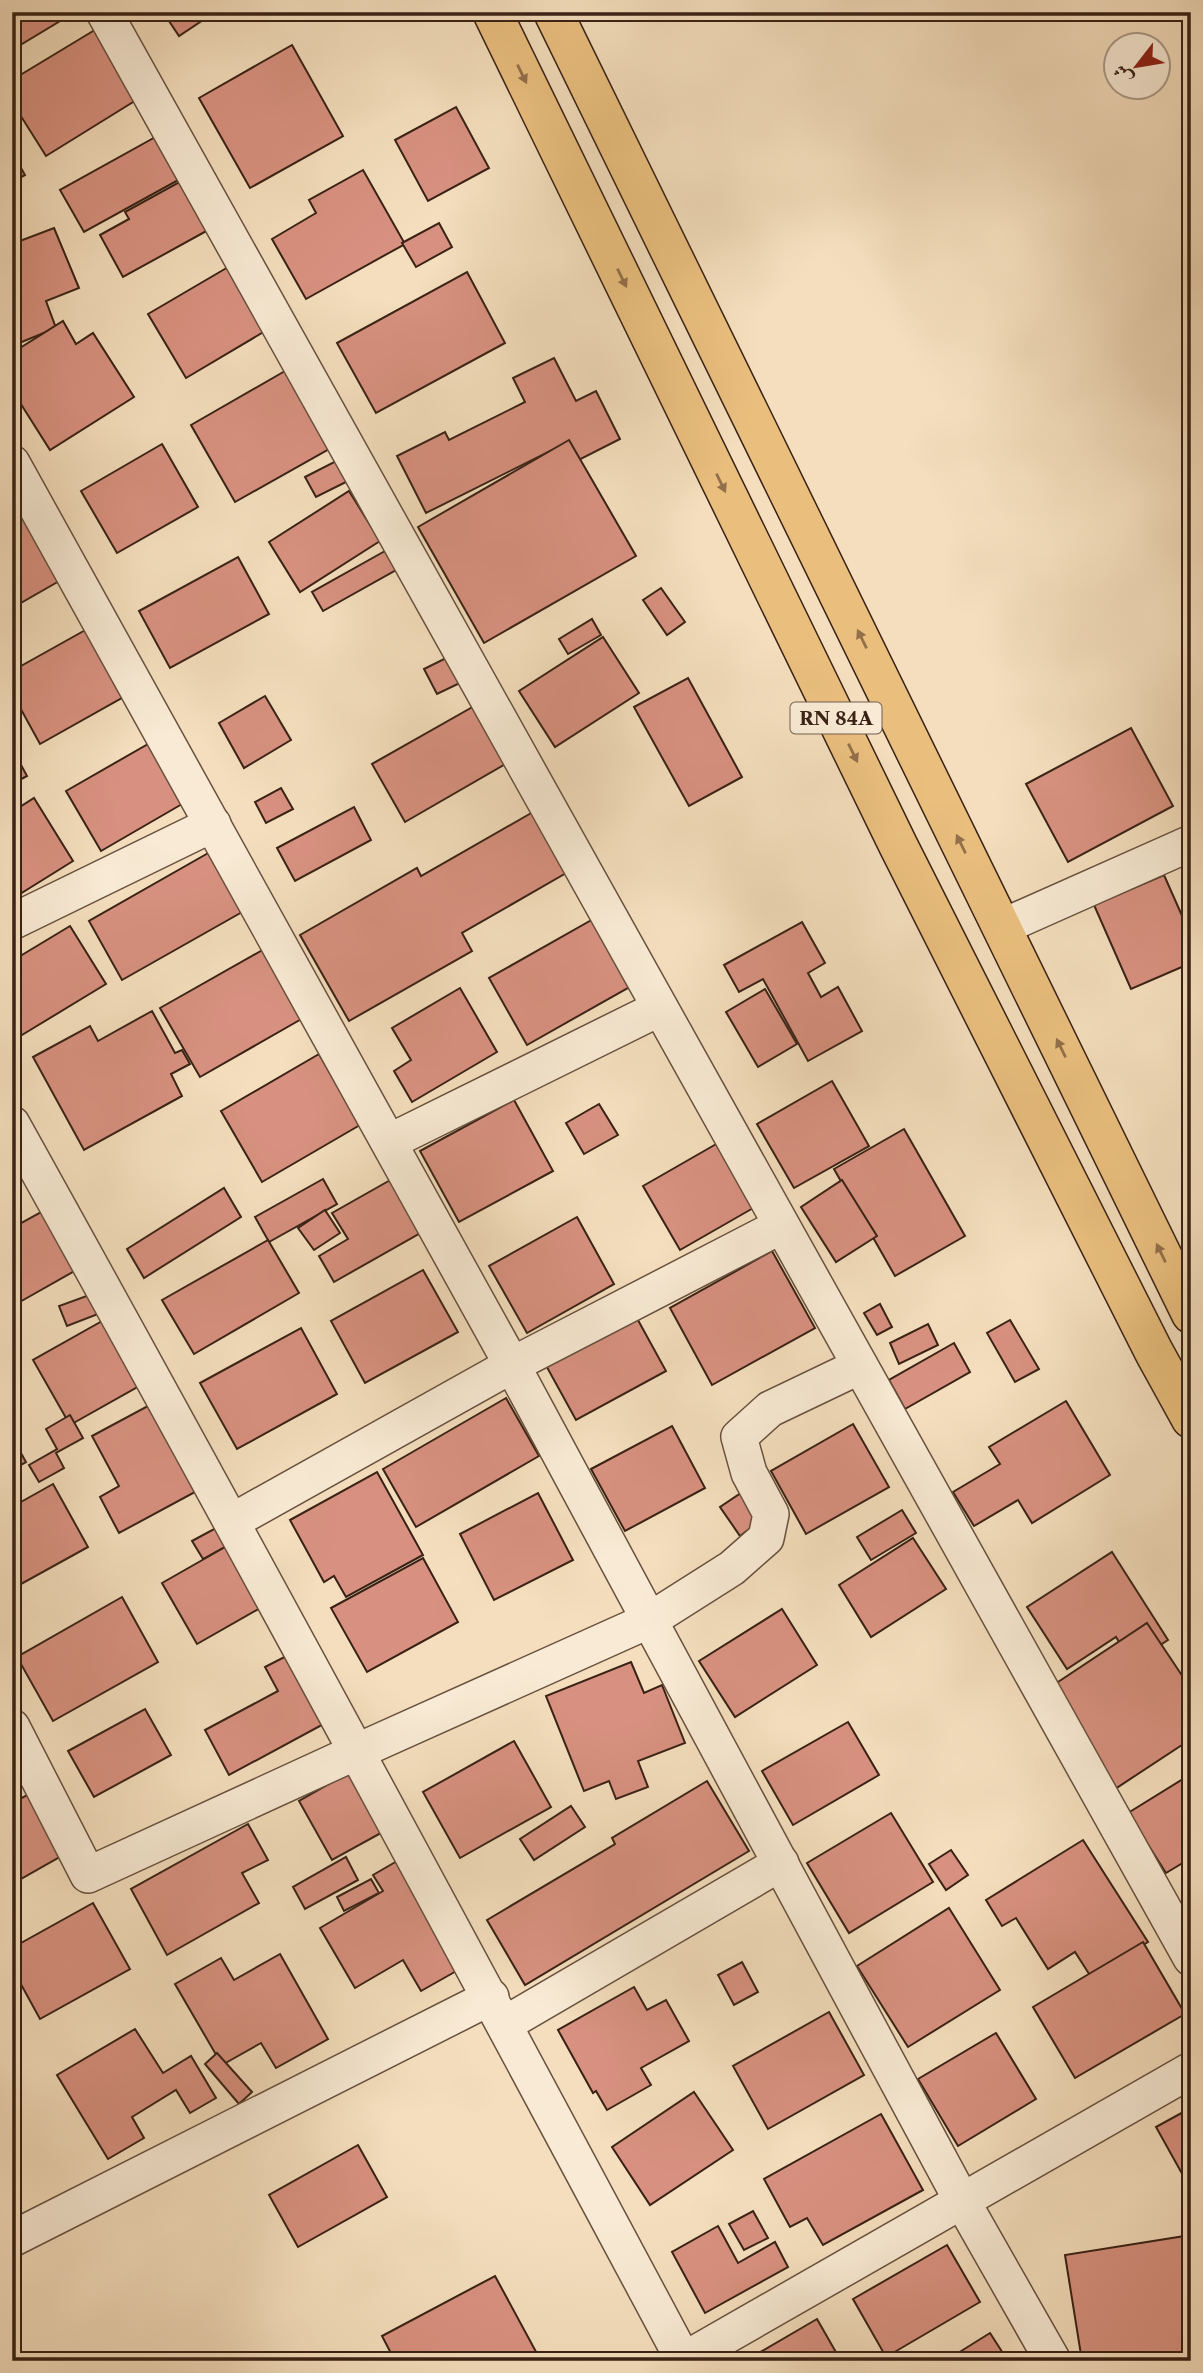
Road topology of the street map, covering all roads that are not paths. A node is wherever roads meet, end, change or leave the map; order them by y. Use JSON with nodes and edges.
{"nodes":[{"id":1,"x":104,"y":12,"type":"edge"},
{"id":2,"x":492,"y":12,"type":"edge"},
{"id":3,"x":553,"y":12,"type":"edge"},
{"id":4,"x":12,"y":463,"type":"edge"},
{"id":5,"x":213,"y":824,"type":"junction"},
{"id":6,"x":1191,"y":843,"type":"edge"},
{"id":7,"x":12,"y":922,"type":"edge"},
{"id":8,"x":1002,"y":927,"type":"junction"},
{"id":9,"x":660,"y":1008,"type":"junction"},
{"id":10,"x":12,"y":1124,"type":"edge"},
{"id":11,"x":389,"y":1142,"type":"junction"},
{"id":12,"x":781,"y":1226,"type":"junction"},
{"id":13,"x":1191,"y":1314,"type":"edge"},
{"id":14,"x":512,"y":1365,"type":"junction"},
{"id":15,"x":860,"y":1366,"type":"junction"},
{"id":16,"x":1191,"y":1419,"type":"edge"},
{"id":17,"x":233,"y":1521,"type":"junction"},
{"id":18,"x":650,"y":1620,"type":"junction"},
{"id":19,"x":12,"y":1727,"type":"edge"},
{"id":20,"x":356,"y":1752,"type":"junction"},
{"id":21,"x":781,"y":1863,"type":"junction"},
{"id":22,"x":1191,"y":1958,"type":"edge"},
{"id":23,"x":498,"y":2010,"type":"junction"},
{"id":24,"x":1191,"y":2070,"type":"edge"},
{"id":25,"x":962,"y":2201,"type":"junction"},
{"id":26,"x":12,"y":2239,"type":"edge"},
{"id":27,"x":684,"y":2360,"type":"edge"},
{"id":28,"x":1053,"y":2361,"type":"edge"}],
"edges":[{"from":1,"to":9,"type":"street"},
{"from":2,"to":16,"type":"main road","number":"RN 84A","one_way":true},
{"from":8,"to":3,"type":"main road","number":"RN 84A","one_way":true},
{"from":4,"to":5,"type":"street"},
{"from":5,"to":7,"type":"street"},
{"from":5,"to":11,"type":"street"},
{"from":6,"to":8,"type":"street"},
{"from":13,"to":8,"type":"main road","number":"RN 84A","one_way":true},
{"from":9,"to":11,"type":"street"},
{"from":9,"to":12,"type":"street"},
{"from":10,"to":17,"type":"street"},
{"from":11,"to":14,"type":"street"},
{"from":12,"to":14,"type":"street"},
{"from":12,"to":15,"type":"street"},
{"from":14,"to":17,"type":"street"},
{"from":14,"to":18,"type":"street"},
{"from":15,"to":18,"type":"street"},
{"from":15,"to":22,"type":"street"},
{"from":17,"to":20,"type":"street"},
{"from":18,"to":20,"type":"street"},
{"from":18,"to":21,"type":"street"},
{"from":19,"to":20,"type":"street"},
{"from":20,"to":23,"type":"street"},
{"from":21,"to":23,"type":"street"},
{"from":21,"to":25,"type":"street"},
{"from":23,"to":26,"type":"street"},
{"from":23,"to":27,"type":"street"},
{"from":24,"to":25,"type":"street"},
{"from":25,"to":27,"type":"street"},
{"from":25,"to":28,"type":"street"}]}
